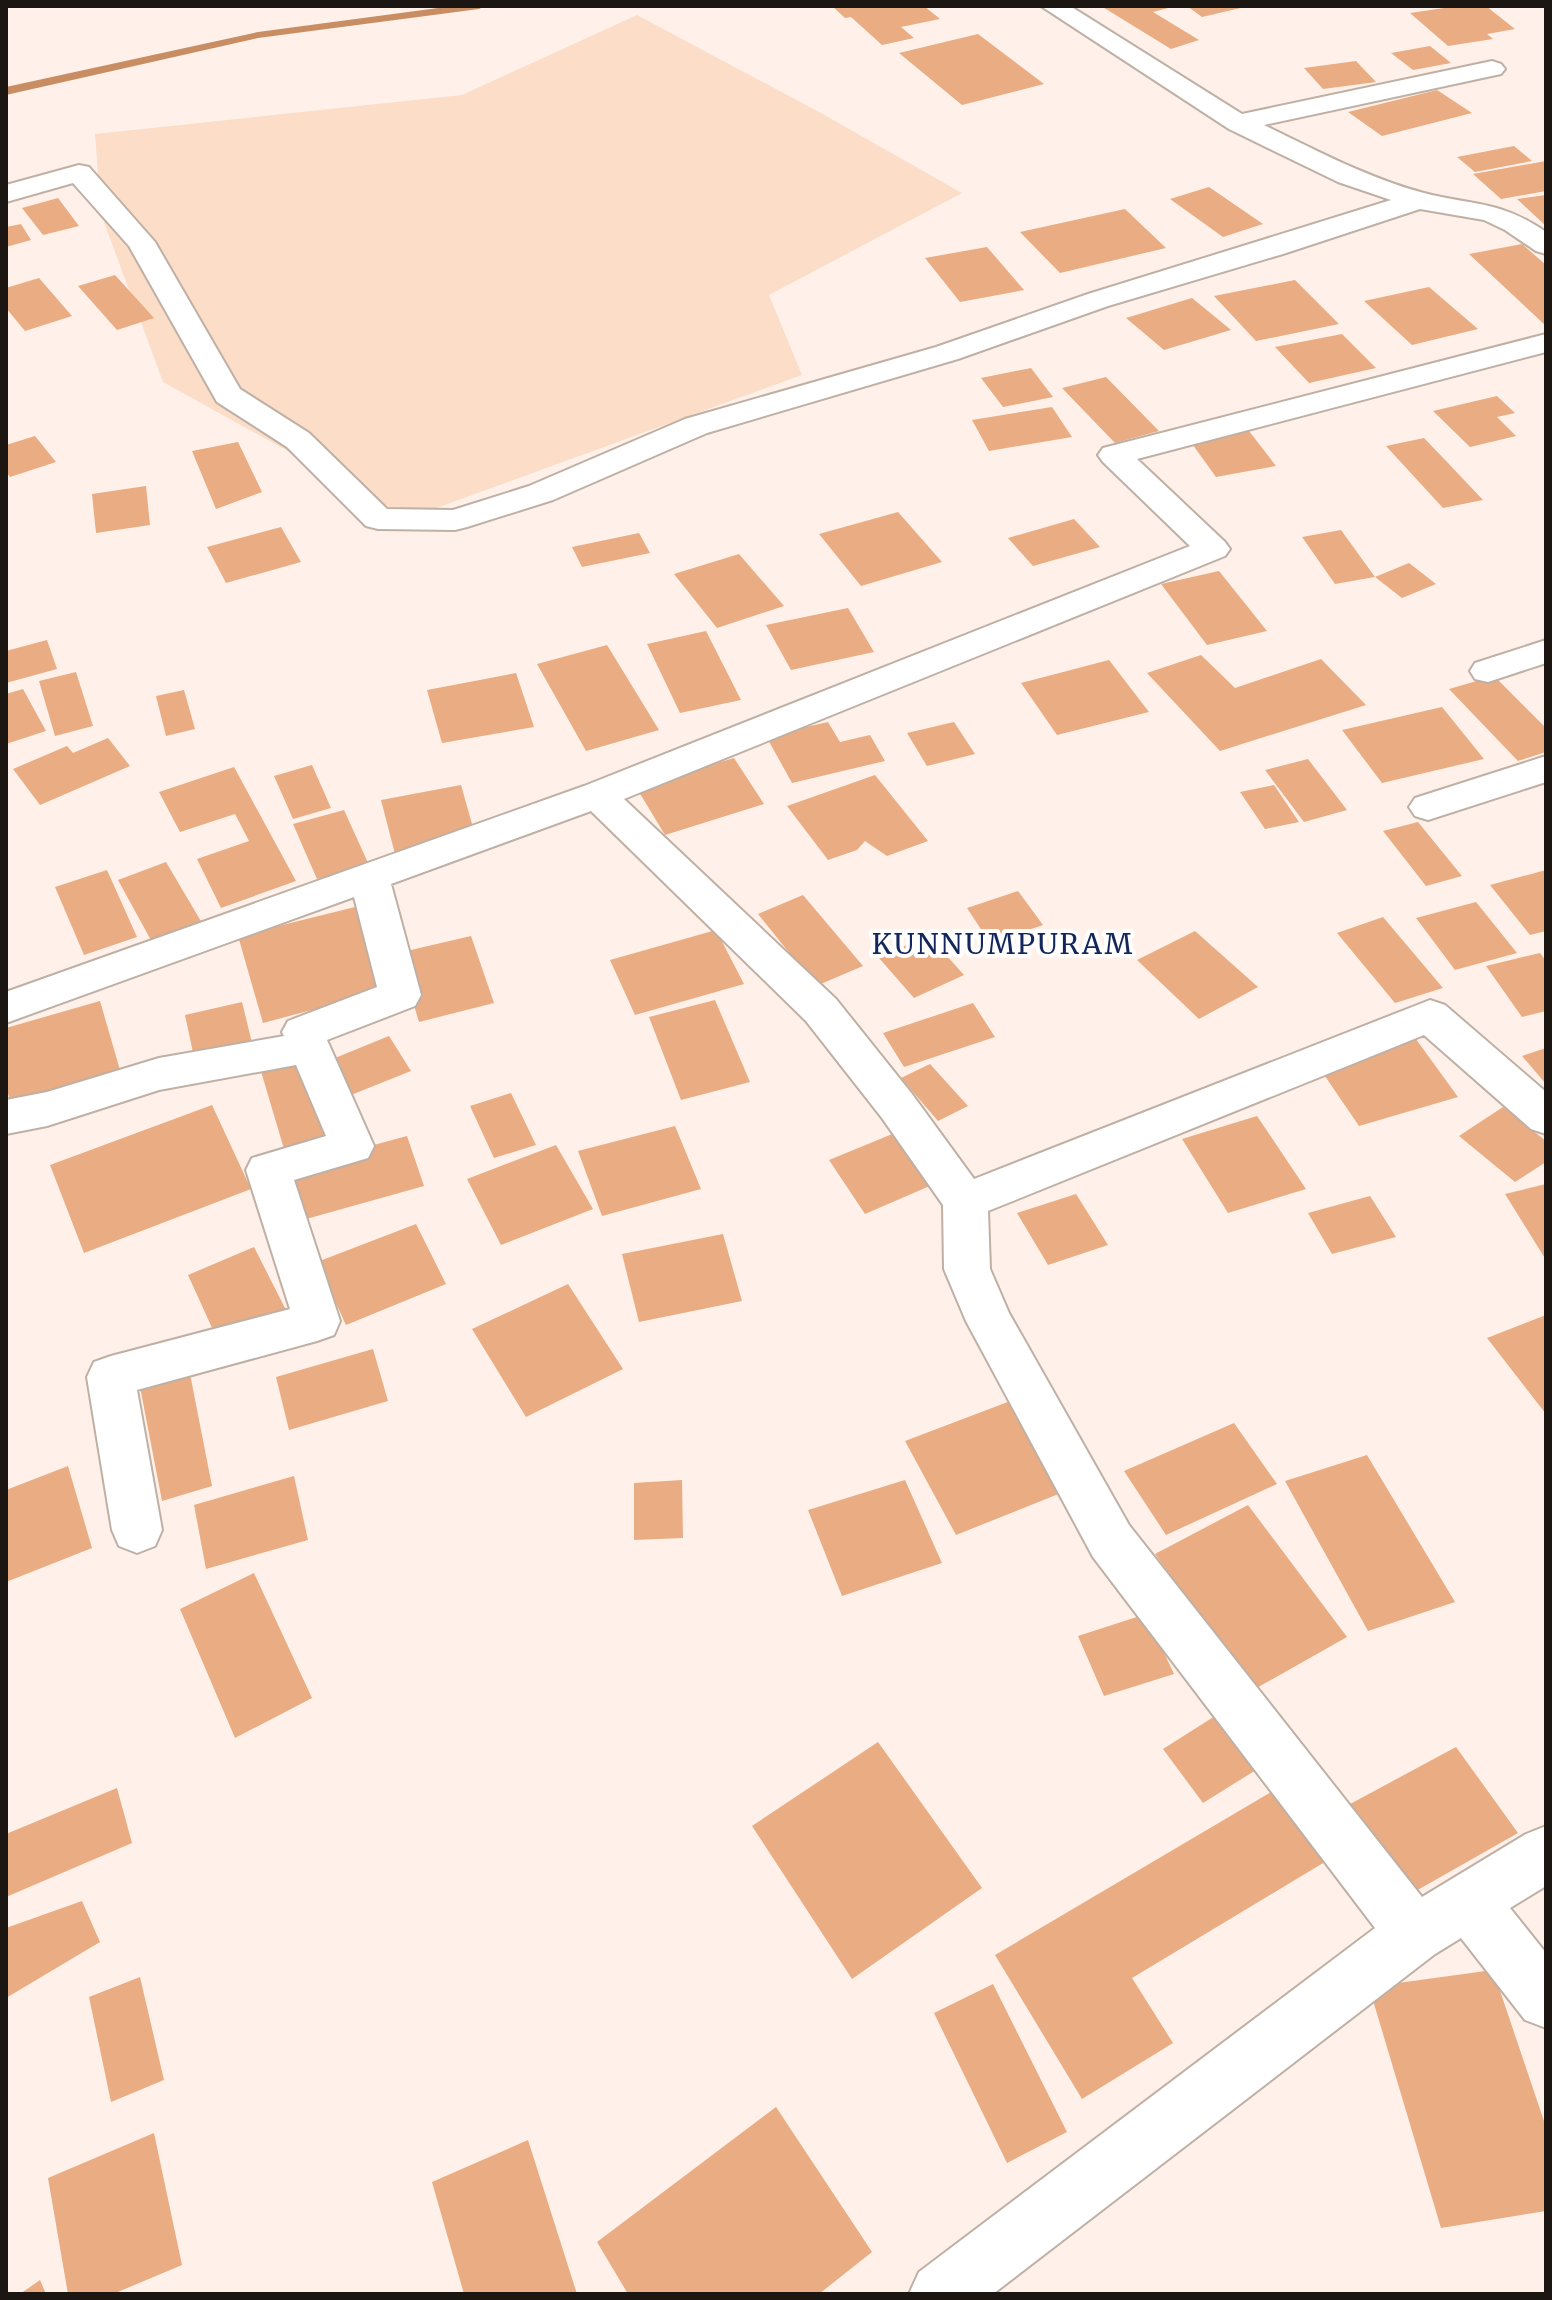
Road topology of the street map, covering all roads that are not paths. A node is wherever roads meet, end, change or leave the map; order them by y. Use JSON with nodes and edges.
{"nodes":[{"id":1,"x":1053,"y":6,"type":"edge"},
{"id":2,"x":1492,"y":69,"type":"dead end"},
{"id":3,"x":1238,"y":123,"type":"junction"},
{"id":4,"x":6,"y":194,"type":"edge"},
{"id":5,"x":1418,"y":200,"type":"junction"},
{"id":6,"x":1546,"y":244,"type":"edge"},
{"id":7,"x":1546,"y":343,"type":"edge"},
{"id":8,"x":1546,"y":651,"type":"edge"},
{"id":9,"x":1488,"y":671,"type":"dead end"},
{"id":10,"x":1546,"y":769,"type":"edge"},
{"id":11,"x":597,"y":795,"type":"junction"},
{"id":12,"x":1428,"y":807,"type":"dead end"},
{"id":13,"x":369,"y":877,"type":"junction"},
{"id":14,"x":6,"y":1008,"type":"edge"},
{"id":15,"x":309,"y":1047,"type":"junction"},
{"id":16,"x":6,"y":1117,"type":"edge"},
{"id":17,"x":1546,"y":1117,"type":"edge"},
{"id":18,"x":965,"y":1201,"type":"junction"},
{"id":19,"x":137,"y":1530,"type":"dead end"},
{"id":20,"x":1546,"y":1854,"type":"edge"},
{"id":21,"x":1469,"y":1902,"type":"junction"},
{"id":22,"x":1415,"y":1934,"type":"junction"},
{"id":23,"x":1546,"y":1999,"type":"edge"},
{"id":24,"x":941,"y":2294,"type":"edge"}],
"edges":[{"from":1,"to":3,"type":"street"},
{"from":2,"to":3,"type":"street"},
{"from":3,"to":5,"type":"street"},
{"from":4,"to":5,"type":"street"},
{"from":5,"to":6,"type":"street"},
{"from":7,"to":11,"type":"street"},
{"from":8,"to":9,"type":"street"},
{"from":10,"to":12,"type":"street"},
{"from":11,"to":13,"type":"street"},
{"from":11,"to":18,"type":"street"},
{"from":13,"to":14,"type":"street"},
{"from":13,"to":15,"type":"street"},
{"from":15,"to":16,"type":"street"},
{"from":15,"to":19,"type":"street"},
{"from":17,"to":18,"type":"street"},
{"from":18,"to":22,"type":"street"},
{"from":20,"to":21,"type":"street"},
{"from":21,"to":22,"type":"street"},
{"from":21,"to":23,"type":"street"},
{"from":22,"to":24,"type":"street"}]}
